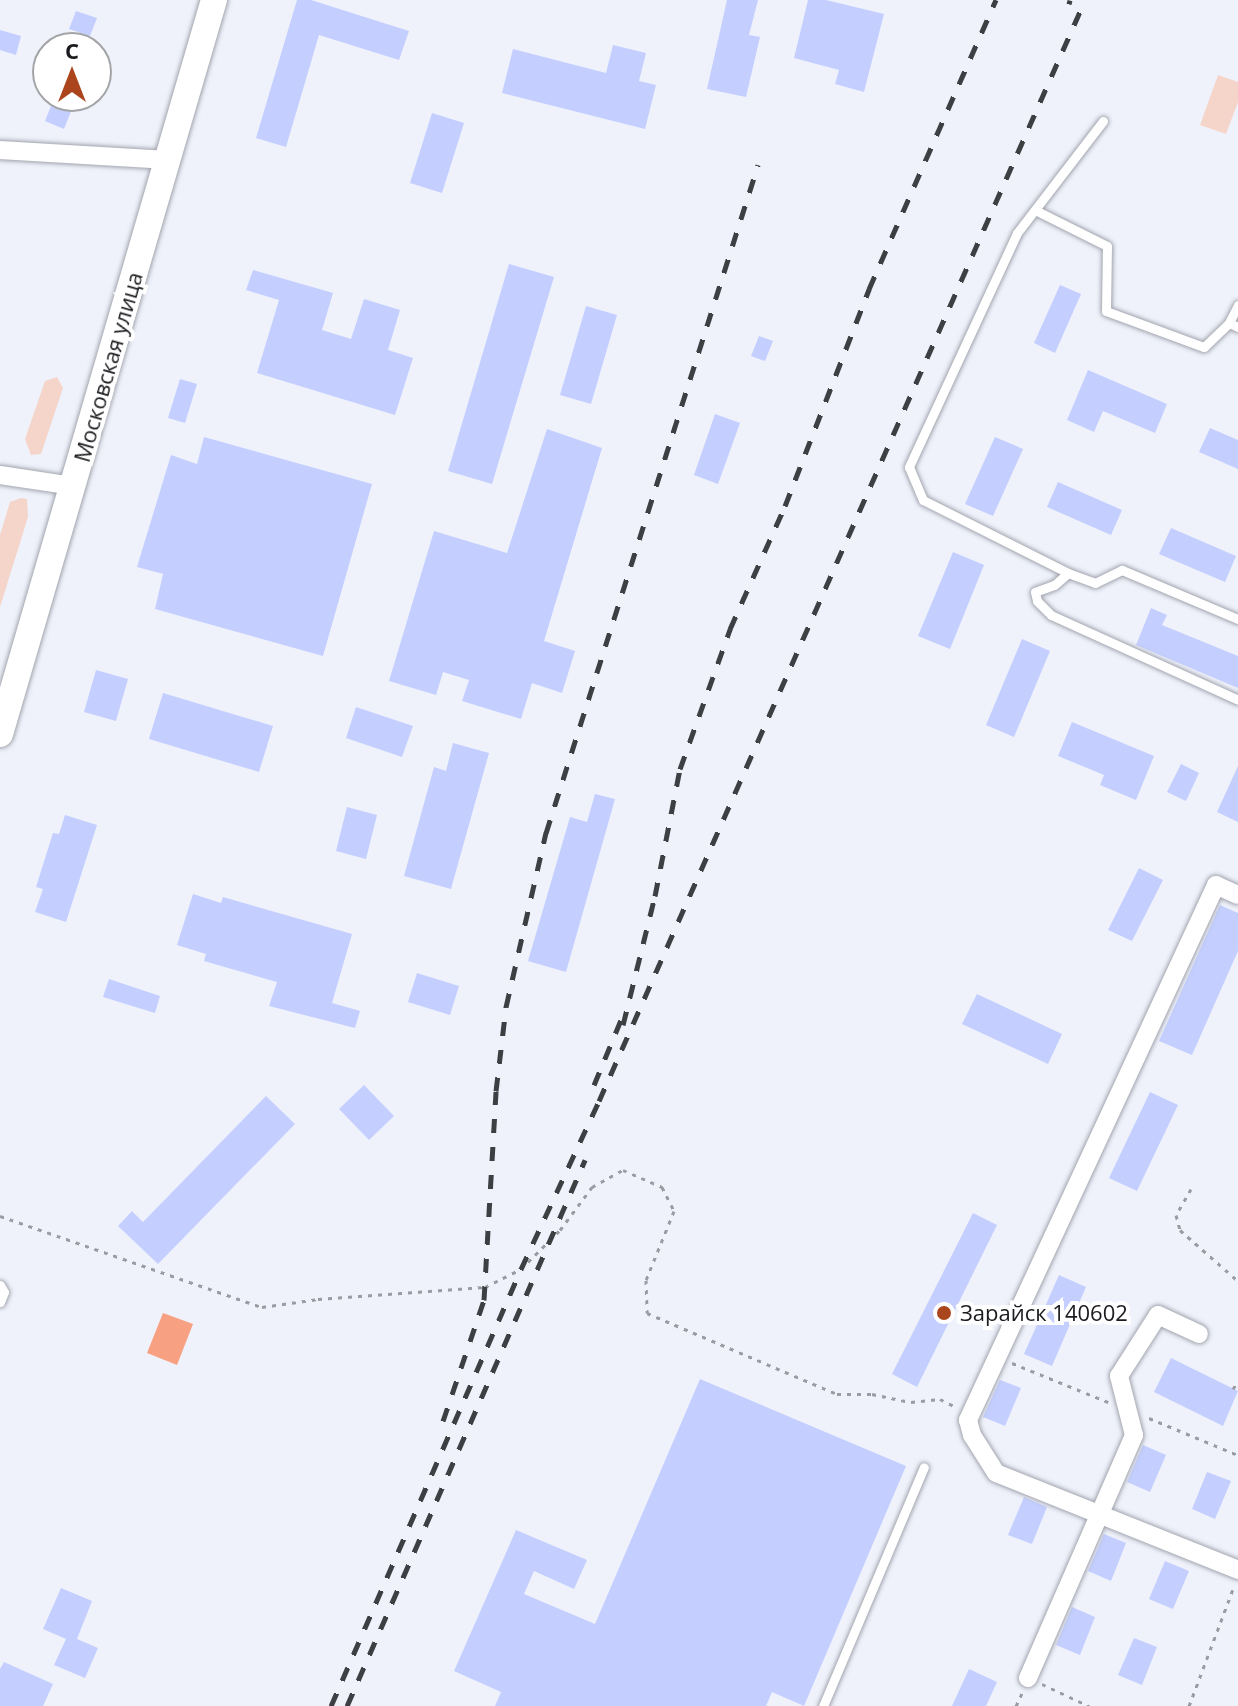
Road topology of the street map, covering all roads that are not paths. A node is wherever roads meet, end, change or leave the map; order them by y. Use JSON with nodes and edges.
{"nodes":[{"id":1,"x":214,"y":0,"type":"edge"},
{"id":2,"x":1103,"y":121,"type":"dead end"},
{"id":3,"x":0,"y":150,"type":"edge"},
{"id":4,"x":168,"y":160,"type":"junction"},
{"id":5,"x":1035,"y":210,"type":"junction"},
{"id":6,"x":1238,"y":305,"type":"edge"},
{"id":7,"x":1234,"y":325,"type":"edge"},
{"id":8,"x":0,"y":475,"type":"edge"},
{"id":9,"x":74,"y":486,"type":"junction"},
{"id":10,"x":1068,"y":573,"type":"junction"},
{"id":11,"x":1238,"y":619,"type":"edge"},
{"id":12,"x":1238,"y":700,"type":"edge"},
{"id":13,"x":0,"y":734,"type":"edge"},
{"id":14,"x":1238,"y":895,"type":"edge"},
{"id":15,"x":0,"y":1285,"type":"edge"},
{"id":16,"x":0,"y":1302,"type":"edge"},
{"id":17,"x":1199,"y":1334,"type":"dead end"},
{"id":18,"x":924,"y":1467,"type":"dead end"},
{"id":19,"x":1100,"y":1514,"type":"junction"},
{"id":20,"x":1238,"y":1572,"type":"edge"},
{"id":21,"x":1028,"y":1678,"type":"road end"},
{"id":22,"x":823,"y":1706,"type":"edge"}],
"edges":[{"from":1,"to":4,"type":"main road","name":"Московская улица"},
{"from":2,"to":5,"type":"lane"},
{"from":3,"to":4,"type":"street"},
{"from":4,"to":9,"type":"main road","name":"Московская улица"},
{"from":5,"to":7,"type":"lane"},
{"from":5,"to":10,"type":"lane"},
{"from":6,"to":7,"type":"lane"},
{"from":8,"to":9,"type":"street"},
{"from":9,"to":13,"type":"main road","name":"Московская улица"},
{"from":10,"to":11,"type":"lane"},
{"from":10,"to":12,"type":"lane"},
{"from":14,"to":19,"type":"street"},
{"from":15,"to":16,"type":"lane"},
{"from":17,"to":19,"type":"street"},
{"from":18,"to":22,"type":"lane"},
{"from":19,"to":20,"type":"street"},
{"from":19,"to":21,"type":"street"}]}
